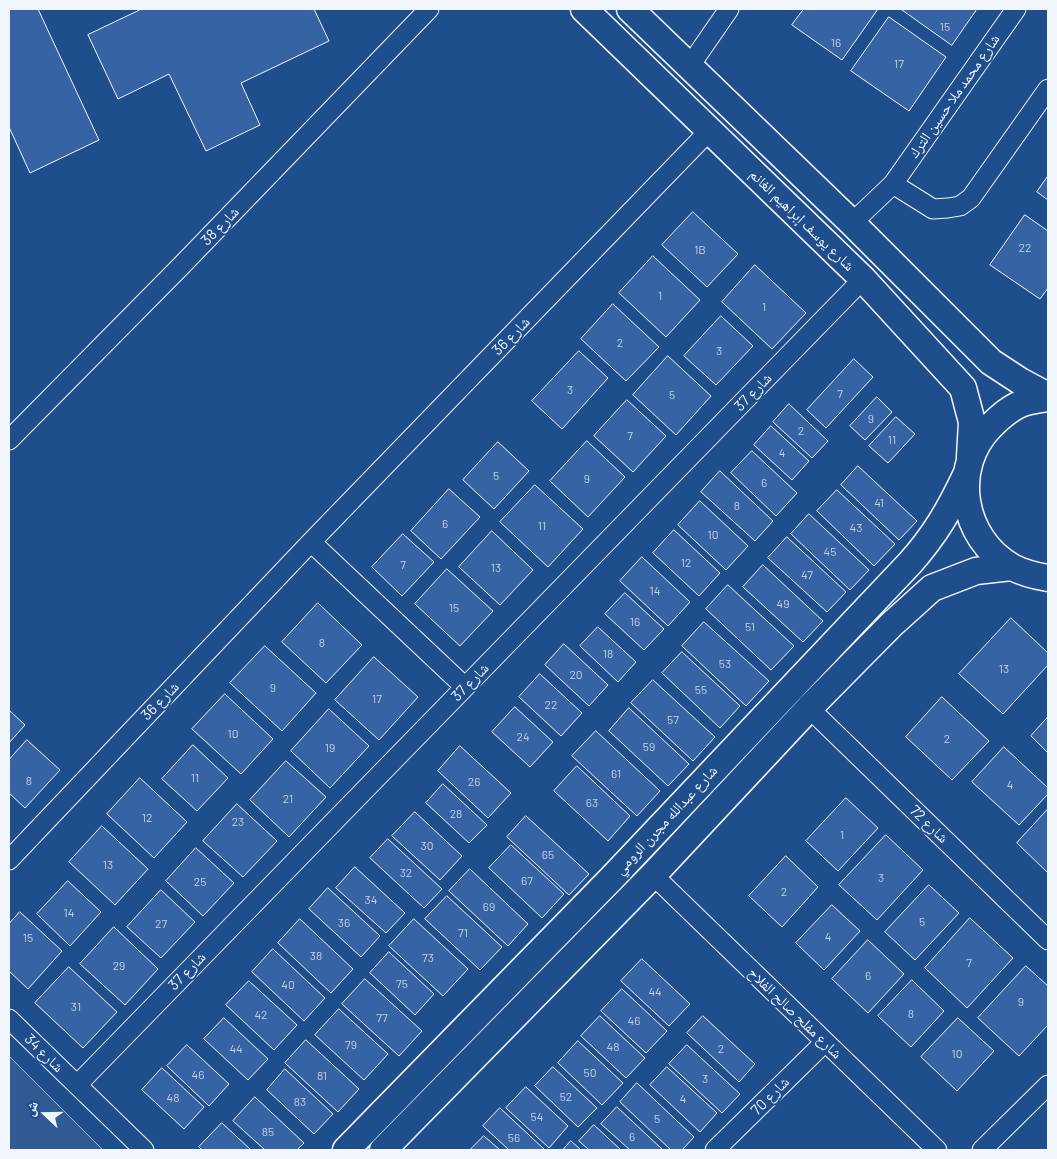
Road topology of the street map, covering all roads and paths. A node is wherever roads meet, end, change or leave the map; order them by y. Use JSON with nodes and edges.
{"nodes":[{"id":1,"x":429,"y":9,"type":"edge"},
{"id":2,"x":584,"y":9,"type":"edge"},
{"id":3,"x":630,"y":9,"type":"edge"},
{"id":4,"x":729,"y":9,"type":"edge"},
{"id":5,"x":1016,"y":9,"type":"edge"},
{"id":6,"x":689,"y":67,"type":"junction"},
{"id":7,"x":1048,"y":89,"type":"edge"},
{"id":8,"x":710,"y":130,"type":"junction"},
{"id":9,"x":893,"y":184,"type":"junction"},
{"id":10,"x":852,"y":223,"type":"junction"},
{"id":11,"x":863,"y":279,"type":"junction"},
{"id":12,"x":1048,"y":397,"type":"edge"},
{"id":13,"x":9,"y":440,"type":"edge"},
{"id":14,"x":968,"y":466,"type":"junction"},
{"id":15,"x":311,"y":542,"type":"junction"},
{"id":16,"x":1011,"y":567,"type":"junction"},
{"id":17,"x":1048,"y":578,"type":"edge"},
{"id":18,"x":465,"y":687,"type":"junction"},
{"id":19,"x":809,"y":708,"type":"junction"},
{"id":20,"x":12,"y":849,"type":"edge"},
{"id":21,"x":653,"y":875,"type":"junction"},
{"id":22,"x":1048,"y":940,"type":"edge"},
{"id":23,"x":9,"y":1019,"type":"edge"},
{"id":24,"x":824,"y":1042,"type":"junction"},
{"id":25,"x":77,"y":1084,"type":"junction"},
{"id":26,"x":1048,"y":1086,"type":"edge"},
{"id":27,"x":144,"y":1150,"type":"edge"},
{"id":28,"x":346,"y":1150,"type":"edge"},
{"id":29,"x":382,"y":1150,"type":"edge"},
{"id":30,"x":715,"y":1150,"type":"edge"},
{"id":31,"x":937,"y":1150,"type":"edge"},
{"id":32,"x":982,"y":1150,"type":"edge"}],
"edges":[{"from":1,"to":13,"type":"street","name":"شارع 38"},
{"from":2,"to":8,"type":"main road","name":"شارع يوسف إبراهيم الغانم"},
{"from":3,"to":6,"type":"main road"},
{"from":4,"to":6,"type":"street"},
{"from":5,"to":9,"type":"street","name":"شارع محمد ملا حسين الترك"},
{"from":6,"to":10,"type":"main road"},
{"from":7,"to":9,"type":"street"},
{"from":8,"to":11,"type":"main road","name":"شارع يوسف إبراهيم الغانم"},
{"from":8,"to":15,"type":"street","name":"شارع 36"},
{"from":9,"to":10,"type":"street","name":"شارع محمد ملا حسين الترك"},
{"from":10,"to":12,"type":"main road"},
{"from":11,"to":14,"type":"main road","name":"شارع يوسف إبراهيم الغانم"},
{"from":11,"to":18,"type":"street","name":"شارع 37"},
{"from":12,"to":14,"type":"main road","name":"شارع عبدالله مجرن الرومي"},
{"from":14,"to":16,"type":"main road","name":"شارع يوسف إبراهيم الغانم"},
{"from":14,"to":28,"type":"main road","name":"شارع عبدالله مجرن الرومي"},
{"from":15,"to":18,"type":"street"},
{"from":15,"to":20,"type":"street","name":"شارع 36"},
{"from":16,"to":17,"type":"main road"},
{"from":16,"to":19,"type":"main road","name":"شارع عبدالله مجرن الرومي"},
{"from":18,"to":25,"type":"street","name":"شارع 37"},
{"from":19,"to":21,"type":"main road","name":"شارع عبدالله مجرن الرومي"},
{"from":19,"to":22,"type":"street","name":"شارع 72"},
{"from":21,"to":24,"type":"street","name":"شارع مفلح صالح الفلاح"},
{"from":21,"to":29,"type":"main road","name":"شارع عبدالله مجرن الرومي"},
{"from":23,"to":25,"type":"street","name":"شارع 34"},
{"from":24,"to":30,"type":"street","name":"شارع 70"},
{"from":24,"to":31,"type":"street","name":"شارع مفلح صالح الفلاح"},
{"from":25,"to":27,"type":"street","name":"شارع 34"},
{"from":26,"to":32,"type":"street"}]}
